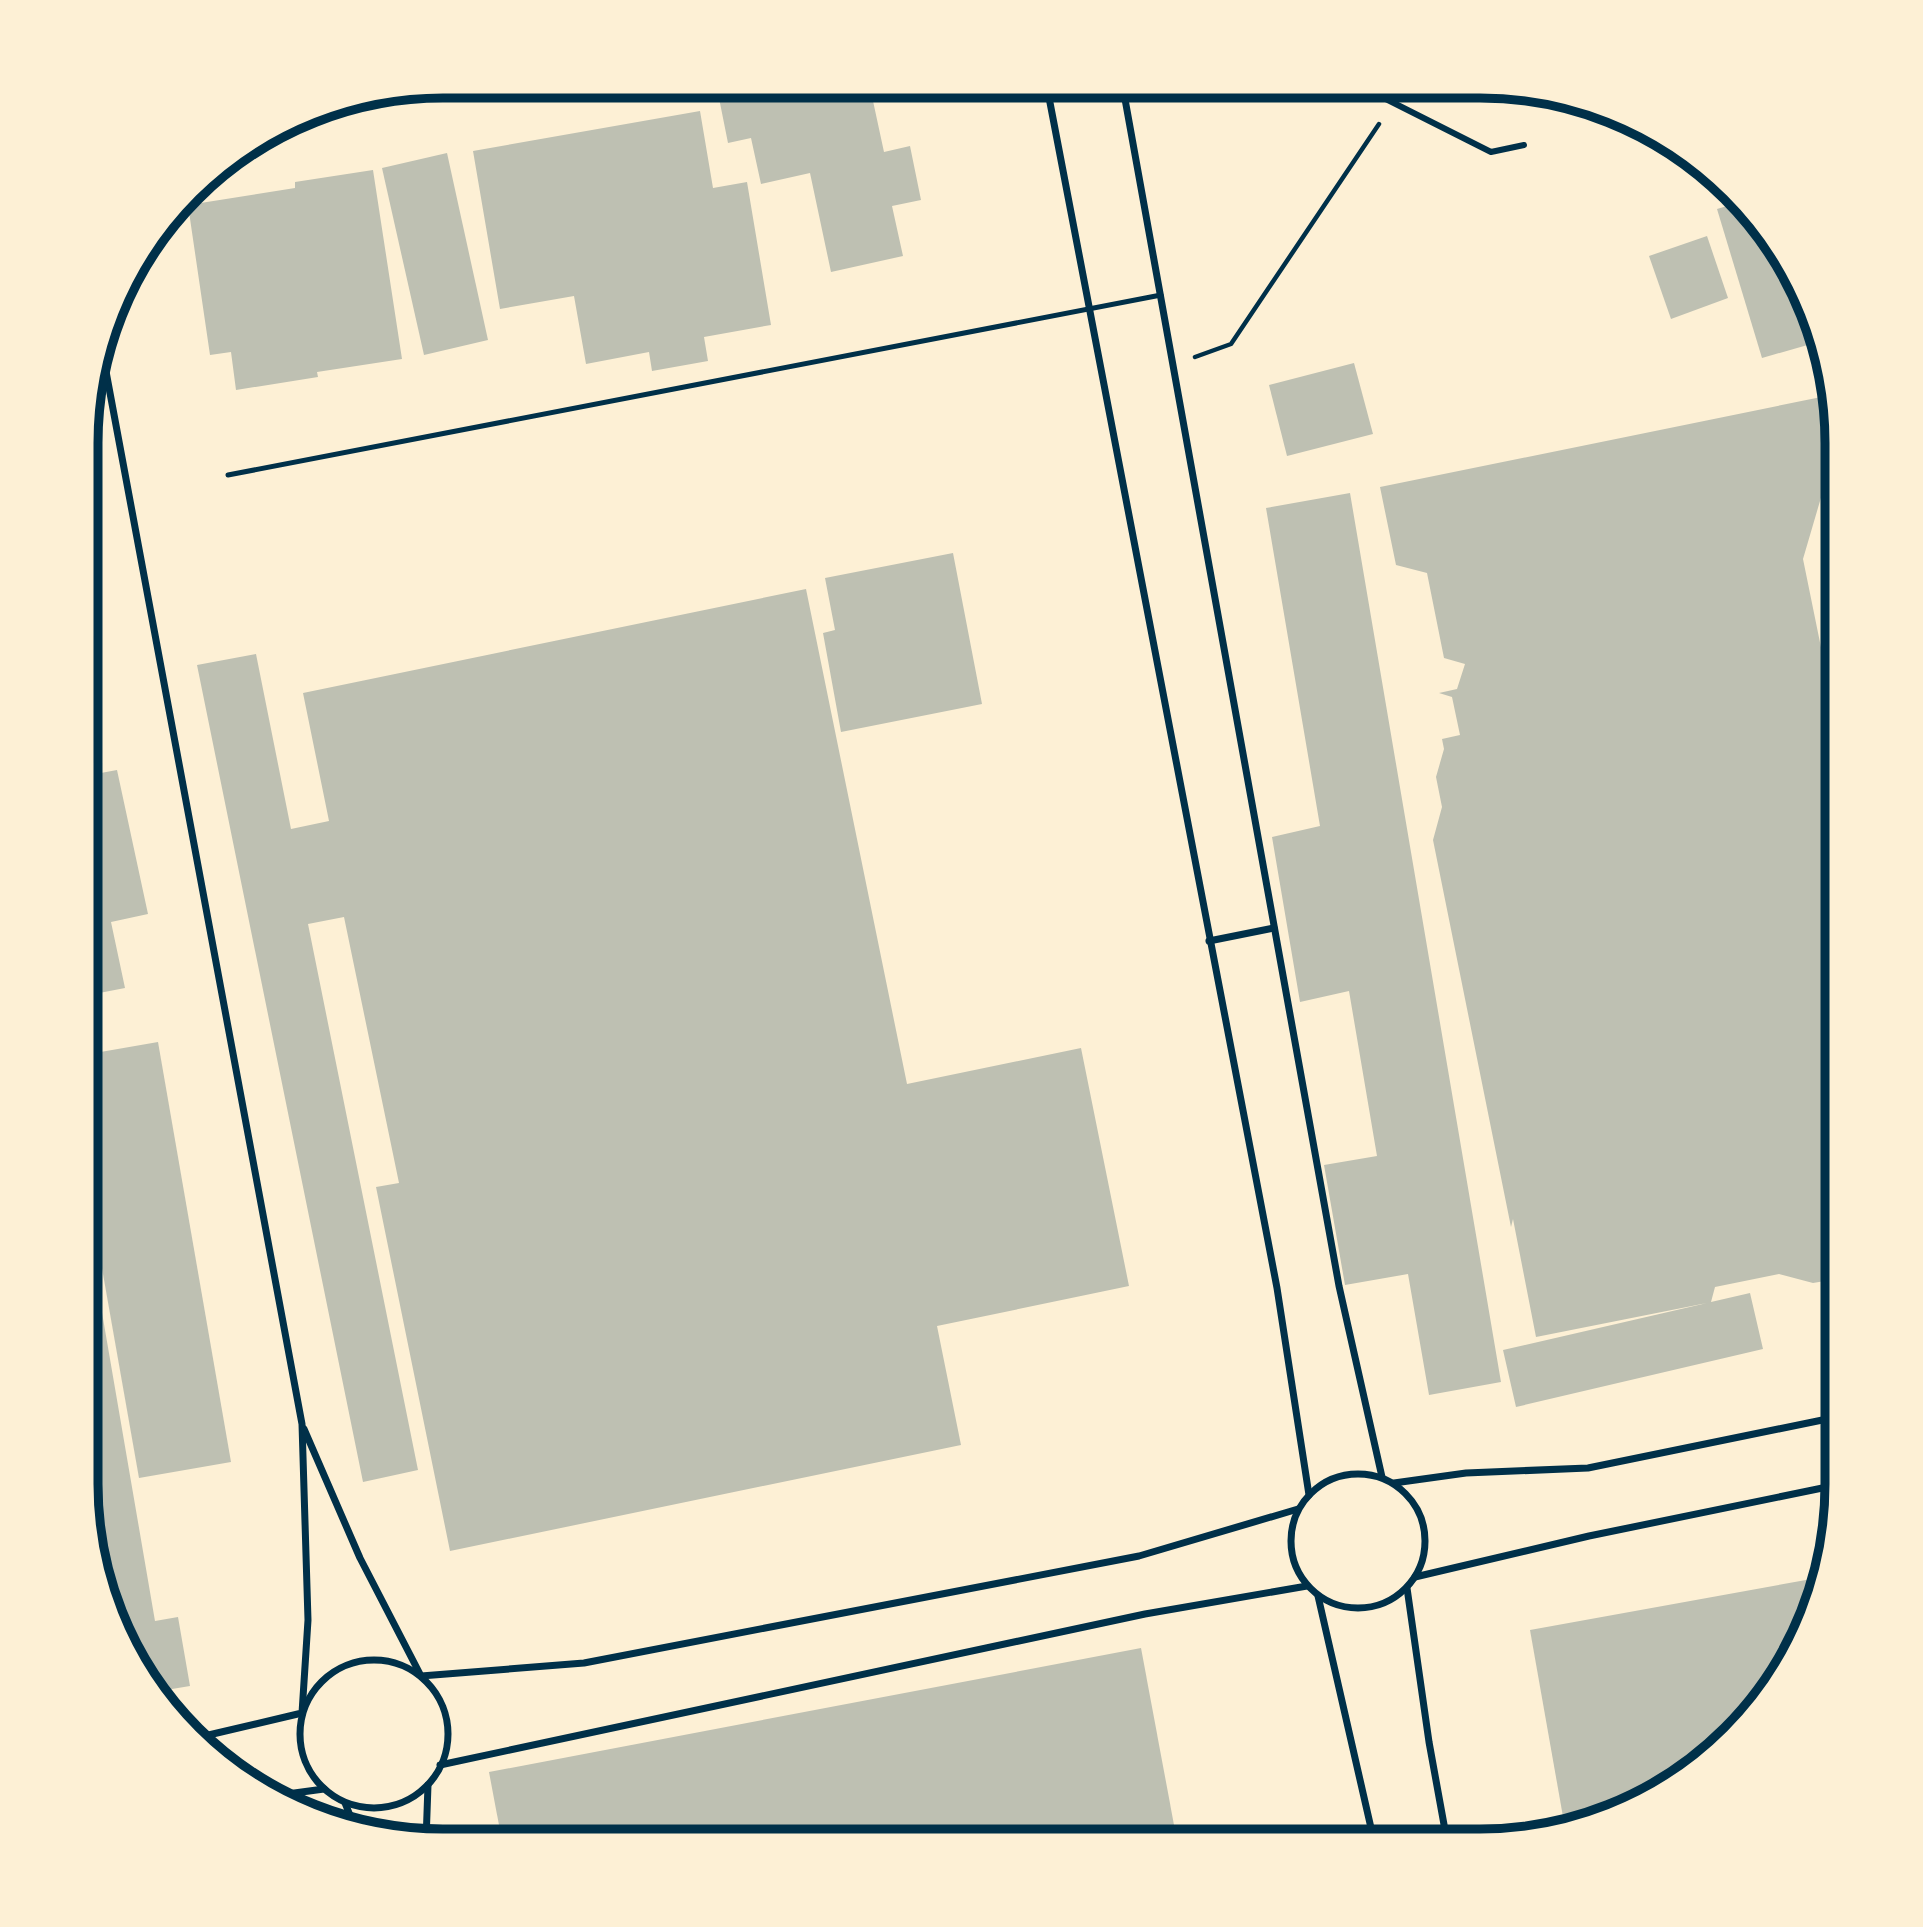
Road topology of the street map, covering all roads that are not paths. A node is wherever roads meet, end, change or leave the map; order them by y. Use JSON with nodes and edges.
{"nodes":[{"id":1,"x":1049,"y":98,"type":"edge"},
{"id":2,"x":1125,"y":98,"type":"edge"},
{"id":3,"x":1383,"y":98,"type":"edge"},
{"id":4,"x":1524,"y":145,"type":"dead end"},
{"id":5,"x":1161,"y":295,"type":"junction"},
{"id":6,"x":1089,"y":309,"type":"junction"},
{"id":7,"x":106,"y":372,"type":"edge"},
{"id":8,"x":228,"y":475,"type":"dead end"},
{"id":9,"x":1274,"y":928,"type":"junction"},
{"id":10,"x":1209,"y":941,"type":"junction"},
{"id":11,"x":1825,"y":1419,"type":"edge"},
{"id":12,"x":302,"y":1423,"type":"junction"},
{"id":13,"x":1382,"y":1477,"type":"junction"},
{"id":14,"x":1394,"y":1483,"type":"junction"},
{"id":15,"x":1825,"y":1487,"type":"edge"},
{"id":16,"x":1308,"y":1495,"type":"junction"},
{"id":17,"x":1298,"y":1509,"type":"junction"},
{"id":18,"x":1415,"y":1577,"type":"junction"},
{"id":19,"x":1307,"y":1586,"type":"junction"},
{"id":20,"x":1407,"y":1588,"type":"junction"},
{"id":21,"x":1318,"y":1596,"type":"junction"},
{"id":22,"x":421,"y":1676,"type":"junction"},
{"id":23,"x":302,"y":1713,"type":"junction"},
{"id":24,"x":207,"y":1735,"type":"edge"},
{"id":25,"x":440,"y":1765,"type":"junction"},
{"id":26,"x":428,"y":1784,"type":"junction"},
{"id":27,"x":324,"y":1789,"type":"junction"},
{"id":28,"x":292,"y":1793,"type":"edge"},
{"id":29,"x":345,"y":1803,"type":"junction"},
{"id":30,"x":350,"y":1816,"type":"edge"},
{"id":31,"x":426,"y":1828,"type":"edge"},
{"id":32,"x":1371,"y":1829,"type":"edge"},
{"id":33,"x":1445,"y":1829,"type":"edge"}],
"edges":[{"from":1,"to":6,"type":"street"},
{"from":2,"to":5,"type":"street"},
{"from":3,"to":4,"type":"street"},
{"from":5,"to":6,"type":"lane"},
{"from":5,"to":9,"type":"street"},
{"from":6,"to":8,"type":"lane"},
{"from":6,"to":10,"type":"street"},
{"from":7,"to":12,"type":"street"},
{"from":9,"to":10,"type":"street"},
{"from":9,"to":13,"type":"street"},
{"from":10,"to":16,"type":"street"},
{"from":11,"to":14,"type":"street"},
{"from":12,"to":22,"type":"street"},
{"from":12,"to":23,"type":"street"},
{"from":13,"to":14,"type":"street"},
{"from":13,"to":16,"type":"street"},
{"from":14,"to":18,"type":"street"},
{"from":15,"to":18,"type":"street"},
{"from":16,"to":17,"type":"street"},
{"from":17,"to":19,"type":"street"},
{"from":17,"to":22,"type":"street"},
{"from":18,"to":20,"type":"street"},
{"from":19,"to":21,"type":"street"},
{"from":19,"to":25,"type":"street"},
{"from":20,"to":21,"type":"street"},
{"from":20,"to":33,"type":"street"},
{"from":21,"to":32,"type":"street"},
{"from":22,"to":23,"type":"street"},
{"from":22,"to":25,"type":"street"},
{"from":23,"to":24,"type":"street"},
{"from":23,"to":27,"type":"street"},
{"from":25,"to":26,"type":"street"},
{"from":26,"to":29,"type":"street"},
{"from":26,"to":31,"type":"street"},
{"from":27,"to":28,"type":"street"},
{"from":27,"to":29,"type":"street"},
{"from":29,"to":30,"type":"street"}]}
